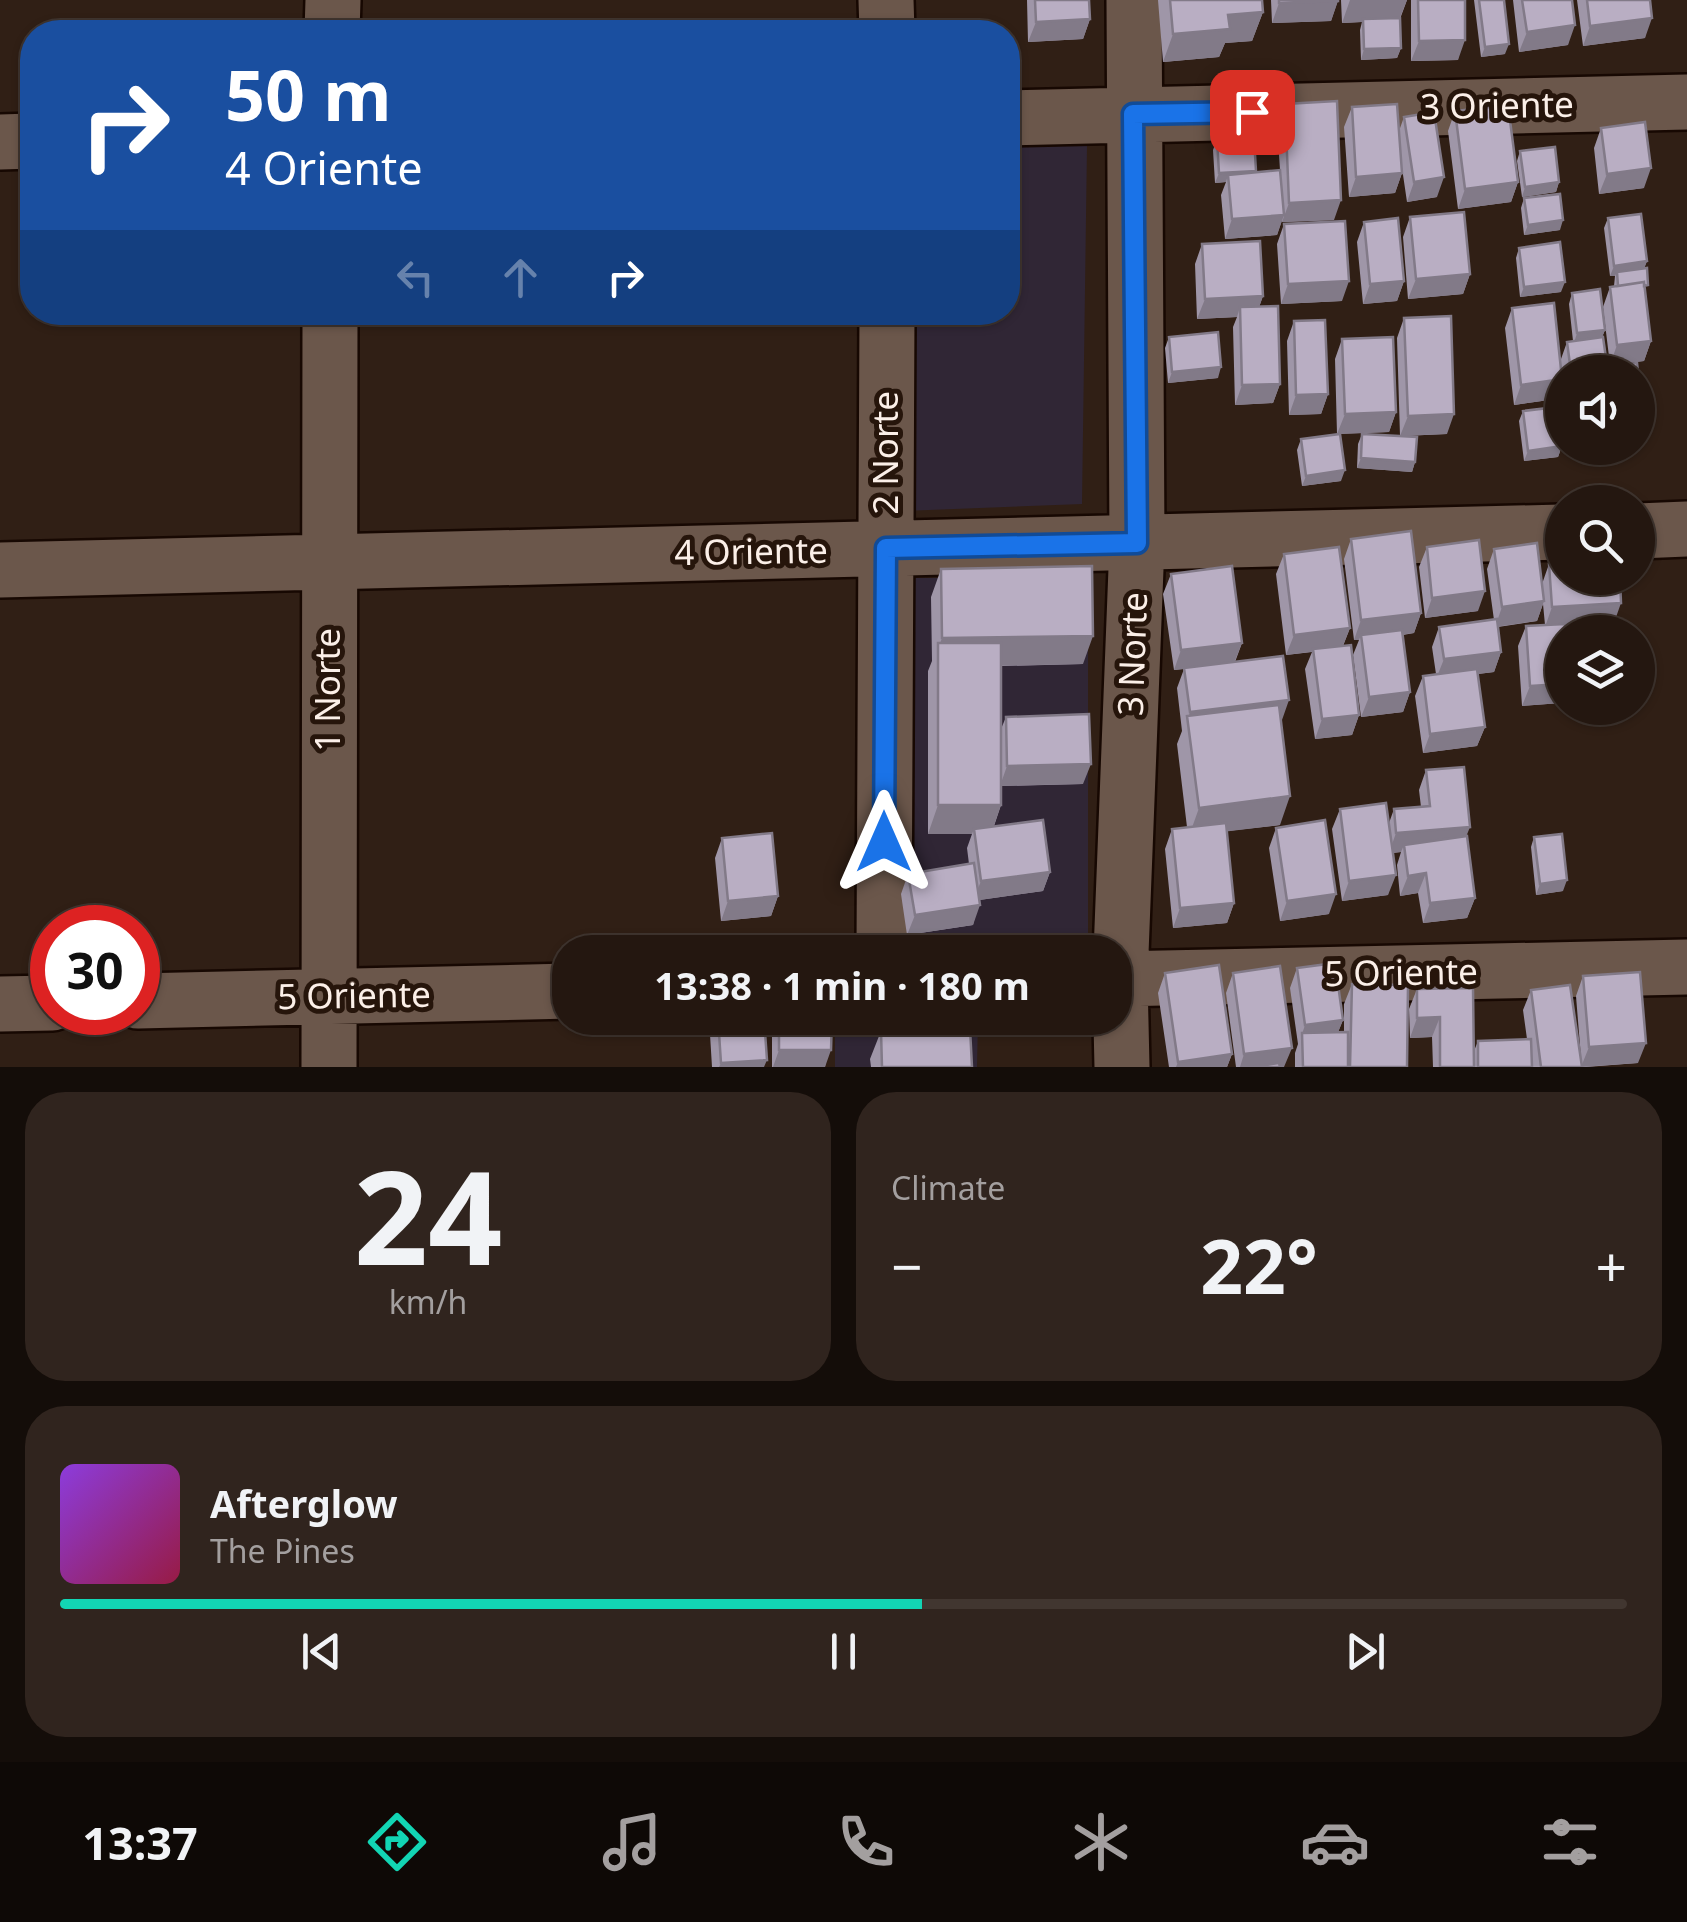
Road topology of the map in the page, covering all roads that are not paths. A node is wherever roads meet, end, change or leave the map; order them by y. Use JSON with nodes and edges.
{"nodes":[{"id":1,"x":1134,"y":0,"type":"edge"},
{"id":2,"x":1687,"y":102,"type":"edge"},
{"id":3,"x":1133,"y":114,"type":"junction"},
{"id":4,"x":1020,"y":118,"type":"edge"},
{"id":5,"x":330,"y":325,"type":"edge"},
{"id":6,"x":887,"y":325,"type":"edge"},
{"id":7,"x":1655,"y":530,"type":"edge"},
{"id":8,"x":1687,"y":530,"type":"edge"},
{"id":9,"x":1545,"y":532,"type":"edge"},
{"id":10,"x":1137,"y":543,"type":"junction"},
{"id":11,"x":886,"y":548,"type":"junction"},
{"id":12,"x":328,"y":562,"type":"junction"},
{"id":13,"x":0,"y":570,"type":"edge"},
{"id":14,"x":884,"y":935,"type":"edge"},
{"id":15,"x":1119,"y":935,"type":"edge"},
{"id":16,"x":1687,"y":967,"type":"edge"},
{"id":17,"x":1132,"y":979,"type":"edge"},
{"id":18,"x":552,"y":992,"type":"edge"},
{"id":19,"x":330,"y":996,"type":"junction"},
{"id":20,"x":160,"y":1000,"type":"edge"},
{"id":21,"x":30,"y":1003,"type":"edge"},
{"id":22,"x":0,"y":1004,"type":"edge"},
{"id":23,"x":1120,"y":1035,"type":"edge"},
{"id":24,"x":329,"y":1067,"type":"edge"},
{"id":25,"x":1122,"y":1067,"type":"edge"}],
"edges":[{"from":1,"to":3,"type":"street","name":"3 Norte"},
{"from":2,"to":3,"type":"street","name":"3 Oriente"},
{"from":3,"to":4,"type":"street","name":"3 Oriente"},
{"from":3,"to":10,"type":"street","name":"3 Norte"},
{"from":5,"to":12,"type":"street","name":"1 Norte"},
{"from":6,"to":11,"type":"street","name":"2 Norte"},
{"from":7,"to":8,"type":"street"},
{"from":9,"to":10,"type":"street","name":"4 Oriente"},
{"from":10,"to":11,"type":"street","name":"4 Oriente"},
{"from":10,"to":15,"type":"street","name":"3 Norte"},
{"from":11,"to":12,"type":"street","name":"4 Oriente"},
{"from":11,"to":14,"type":"street","name":"2 Norte"},
{"from":12,"to":13,"type":"street","name":"4 Oriente"},
{"from":12,"to":19,"type":"street","name":"1 Norte"},
{"from":16,"to":17,"type":"street","name":"5 Oriente"},
{"from":18,"to":19,"type":"street","name":"5 Oriente"},
{"from":19,"to":20,"type":"street","name":"5 Oriente"},
{"from":19,"to":24,"type":"street","name":"1 Norte"},
{"from":21,"to":22,"type":"street"},
{"from":23,"to":25,"type":"street","name":"3 Norte"}]}
